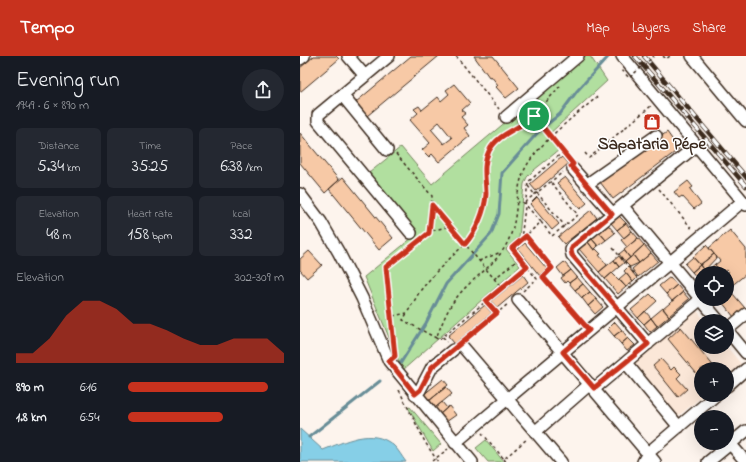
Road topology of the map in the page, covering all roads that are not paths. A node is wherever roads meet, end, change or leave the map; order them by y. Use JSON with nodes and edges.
{"nodes":[{"id":1,"x":304,"y":56,"type":"edge"},
{"id":2,"x":348,"y":56,"type":"edge"},
{"id":3,"x":389,"y":56,"type":"edge"},
{"id":4,"x":578,"y":56,"type":"edge"},
{"id":5,"x":622,"y":56,"type":"edge"},
{"id":6,"x":692,"y":56,"type":"edge"},
{"id":7,"x":300,"y":59,"type":"edge"},
{"id":8,"x":365,"y":76,"type":"junction"},
{"id":9,"x":342,"y":95,"type":"junction"},
{"id":10,"x":506,"y":118,"type":"road end"},
{"id":11,"x":746,"y":121,"type":"edge"},
{"id":12,"x":656,"y":136,"type":"dead end"},
{"id":13,"x":697,"y":145,"type":"junction"},
{"id":14,"x":392,"y":151,"type":"road end"},
{"id":15,"x":572,"y":168,"type":"road end"},
{"id":16,"x":586,"y":185,"type":"junction"},
{"id":17,"x":300,"y":194,"type":"edge"},
{"id":18,"x":744,"y":203,"type":"edge"},
{"id":19,"x":626,"y":210,"type":"dead end"},
{"id":20,"x":612,"y":214,"type":"junction"},
{"id":21,"x":411,"y":233,"type":"dead end"},
{"id":22,"x":670,"y":262,"type":"junction"},
{"id":23,"x":694,"y":291,"type":"edge"},
{"id":24,"x":518,"y":300,"type":"dead end"},
{"id":25,"x":694,"y":305,"type":"edge"},
{"id":26,"x":707,"y":306,"type":"edge"},
{"id":27,"x":617,"y":307,"type":"junction"},
{"id":28,"x":713,"y":314,"type":"edge"},
{"id":29,"x":746,"y":314,"type":"edge"},
{"id":30,"x":734,"y":324,"type":"edge"},
{"id":31,"x":734,"y":338,"type":"edge"},
{"id":32,"x":648,"y":344,"type":"junction"},
{"id":33,"x":563,"y":352,"type":"junction"},
{"id":34,"x":746,"y":353,"type":"edge"},
{"id":35,"x":626,"y":363,"type":"junction"},
{"id":36,"x":746,"y":369,"type":"edge"},
{"id":37,"x":734,"y":380,"type":"edge"},
{"id":38,"x":592,"y":386,"type":"junction"},
{"id":39,"x":415,"y":394,"type":"junction"},
{"id":40,"x":507,"y":399,"type":"junction"},
{"id":41,"x":708,"y":402,"type":"edge"},
{"id":42,"x":701,"y":408,"type":"joint"},
{"id":43,"x":679,"y":427,"type":"junction"},
{"id":44,"x":746,"y":430,"type":"edge"},
{"id":45,"x":535,"y":432,"type":"junction"},
{"id":46,"x":734,"y":438,"type":"edge"},
{"id":47,"x":456,"y":443,"type":"junction"},
{"id":48,"x":734,"y":448,"type":"edge"},
{"id":49,"x":721,"y":450,"type":"edge"},
{"id":50,"x":645,"y":457,"type":"edge"},
{"id":51,"x":472,"y":462,"type":"edge"},
{"id":52,"x":561,"y":462,"type":"edge"},
{"id":53,"x":655,"y":462,"type":"edge"},
{"id":54,"x":708,"y":462,"type":"edge"},
{"id":55,"x":746,"y":462,"type":"edge"}],
"edges":[{"from":1,"to":7,"type":"street"},
{"from":2,"to":8,"type":"street"},
{"from":3,"to":8,"type":"street"},
{"from":4,"to":10,"type":"street"},
{"from":5,"to":13,"type":"street"},
{"from":6,"to":11,"type":"street"},
{"from":8,"to":9,"type":"street"},
{"from":9,"to":14,"type":"street"},
{"from":9,"to":21,"type":"street"},
{"from":12,"to":16,"type":"street"},
{"from":13,"to":18,"type":"street"},
{"from":13,"to":20,"type":"street"},
{"from":15,"to":16,"type":"street"},
{"from":16,"to":20,"type":"street"},
{"from":17,"to":39,"type":"street"},
{"from":18,"to":22,"type":"street"},
{"from":19,"to":22,"type":"street"},
{"from":20,"to":27,"type":"street"},
{"from":22,"to":23,"type":"street"},
{"from":22,"to":27,"type":"street"},
{"from":24,"to":33,"type":"street"},
{"from":25,"to":32,"type":"street"},
{"from":26,"to":28,"type":"street"},
{"from":27,"to":32,"type":"street"},
{"from":27,"to":33,"type":"street"},
{"from":29,"to":30,"type":"street"},
{"from":31,"to":34,"type":"street"},
{"from":32,"to":35,"type":"street"},
{"from":33,"to":38,"type":"street"},
{"from":33,"to":40,"type":"street"},
{"from":35,"to":38,"type":"street"},
{"from":35,"to":43,"type":"street"},
{"from":36,"to":37,"type":"street"},
{"from":38,"to":45,"type":"street"},
{"from":38,"to":50,"type":"street"},
{"from":39,"to":40,"type":"street"},
{"from":39,"to":47,"type":"street"},
{"from":40,"to":45,"type":"street"},
{"from":40,"to":47,"type":"street"},
{"from":41,"to":42,"type":"street"},
{"from":42,"to":43,"type":"street"},
{"from":43,"to":50,"type":"street"},
{"from":44,"to":46,"type":"street"},
{"from":45,"to":52,"type":"street"},
{"from":47,"to":51,"type":"street"},
{"from":48,"to":55,"type":"street"},
{"from":49,"to":54,"type":"street"},
{"from":50,"to":53,"type":"street"}]}
